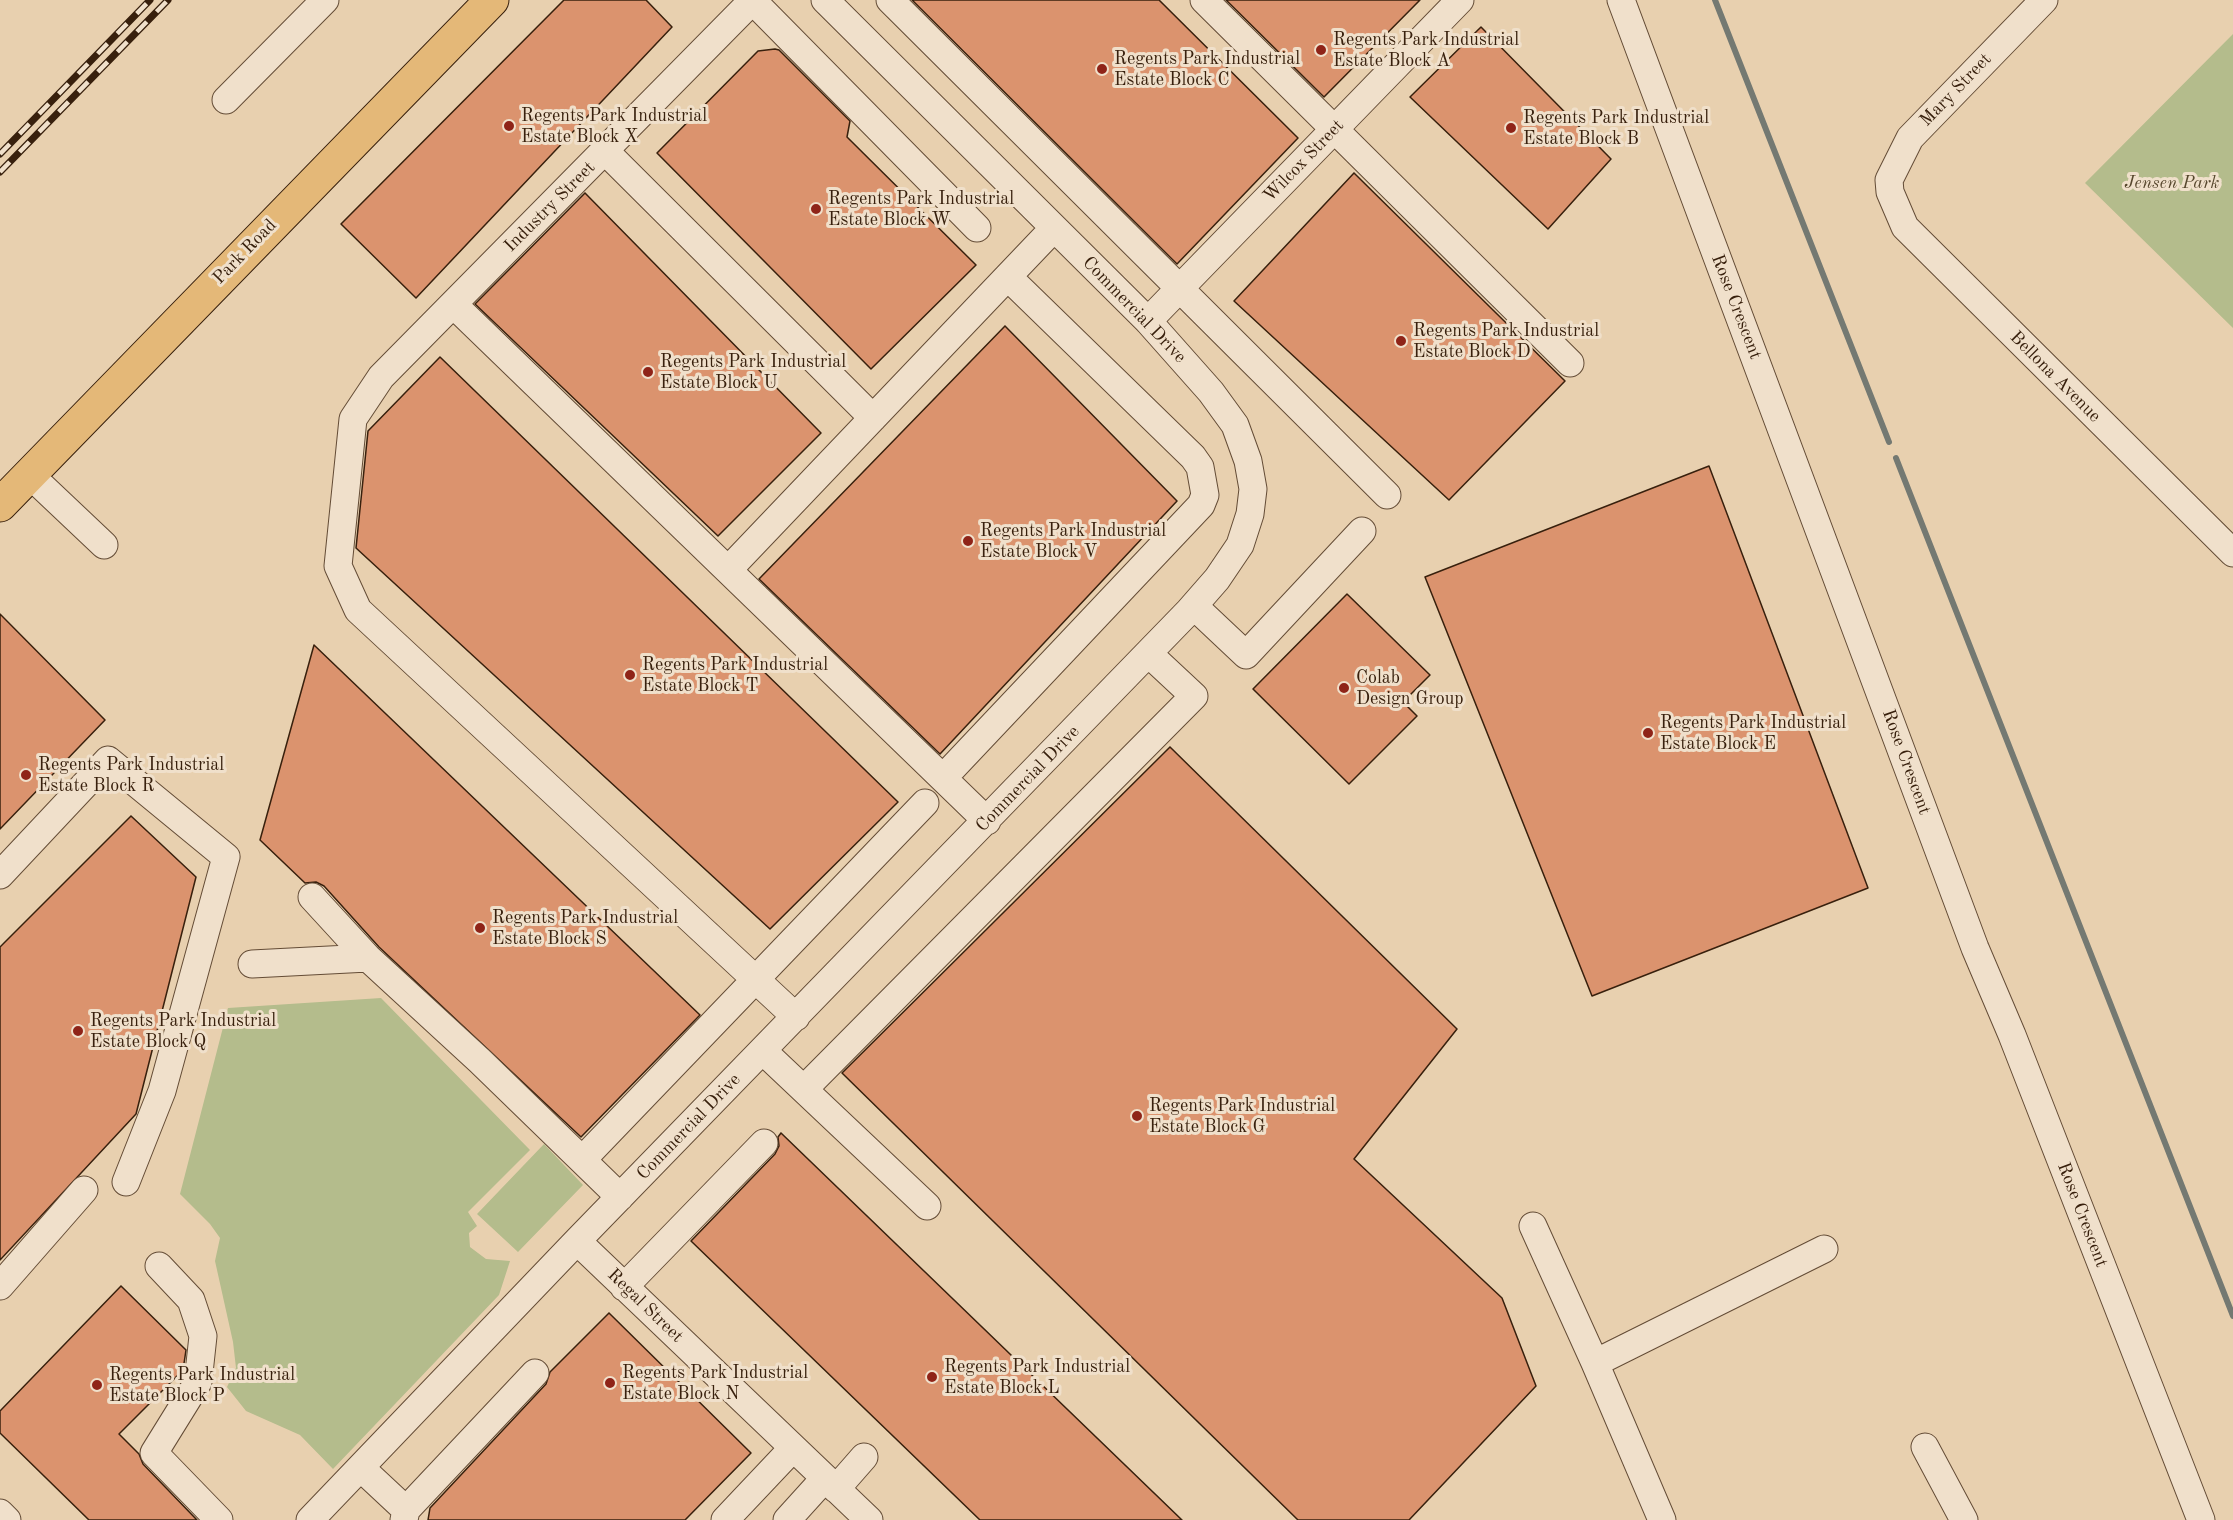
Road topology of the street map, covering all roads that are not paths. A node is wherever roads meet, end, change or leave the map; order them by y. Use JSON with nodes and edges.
{"nodes":[{"id":1,"x":325,"y":0,"type":"edge"},
{"id":2,"x":492,"y":0,"type":"edge"},
{"id":3,"x":753,"y":0,"type":"edge"},
{"id":4,"x":825,"y":0,"type":"edge"},
{"id":5,"x":890,"y":0,"type":"edge"},
{"id":6,"x":1204,"y":0,"type":"edge"},
{"id":7,"x":1460,"y":0,"type":"edge"},
{"id":8,"x":1620,"y":0,"type":"edge"},
{"id":9,"x":2044,"y":0,"type":"edge"},
{"id":10,"x":226,"y":100,"type":"dead end"},
{"id":11,"x":1335,"y":129,"type":"junction"},
{"id":12,"x":605,"y":151,"type":"junction"},
{"id":13,"x":1890,"y":192,"type":"joint"},
{"id":14,"x":977,"y":228,"type":"dead end"},
{"id":15,"x":1054,"y":228,"type":"junction"},
{"id":16,"x":1008,"y":277,"type":"junction"},
{"id":17,"x":1180,"y":288,"type":"junction"},
{"id":18,"x":454,"y":305,"type":"junction"},
{"id":19,"x":1148,"y":321,"type":"junction"},
{"id":20,"x":1570,"y":363,"type":"dead end"},
{"id":21,"x":873,"y":418,"type":"junction"},
{"id":22,"x":30,"y":475,"type":"junction"},
{"id":23,"x":1387,"y":495,"type":"dead end"},
{"id":24,"x":0,"y":505,"type":"edge"},
{"id":25,"x":1362,"y":531,"type":"dead end"},
{"id":26,"x":104,"y":545,"type":"dead end"},
{"id":27,"x":2233,"y":553,"type":"edge"},
{"id":28,"x":728,"y":570,"type":"junction"},
{"id":29,"x":1194,"y":606,"type":"junction"},
{"id":30,"x":1149,"y":654,"type":"junction"},
{"id":31,"x":943,"y":778,"type":"junction"},
{"id":32,"x":925,"y":803,"type":"dead end"},
{"id":33,"x":987,"y":821,"type":"junction"},
{"id":34,"x":0,"y":875,"type":"edge"},
{"id":35,"x":312,"y":897,"type":"dead end"},
{"id":36,"x":368,"y":958,"type":"junction"},
{"id":37,"x":252,"y":964,"type":"dead end"},
{"id":38,"x":756,"y":980,"type":"junction"},
{"id":39,"x":796,"y":1017,"type":"junction"},
{"id":40,"x":763,"y":1051,"type":"junction"},
{"id":41,"x":804,"y":1089,"type":"junction"},
{"id":42,"x":764,"y":1143,"type":"dead end"},
{"id":43,"x":582,"y":1160,"type":"junction"},
{"id":44,"x":126,"y":1182,"type":"dead end"},
{"id":45,"x":84,"y":1190,"type":"dead end"},
{"id":46,"x":620,"y":1197,"type":"junction"},
{"id":47,"x":927,"y":1206,"type":"dead end"},
{"id":48,"x":1533,"y":1226,"type":"dead end"},
{"id":49,"x":577,"y":1241,"type":"junction"},
{"id":50,"x":1824,"y":1249,"type":"dead end"},
{"id":51,"x":159,"y":1266,"type":"dead end"},
{"id":52,"x":0,"y":1286,"type":"edge"},
{"id":53,"x":624,"y":1287,"type":"junction"},
{"id":54,"x":1595,"y":1363,"type":"junction"},
{"id":55,"x":535,"y":1373,"type":"dead end"},
{"id":56,"x":1925,"y":1447,"type":"dead end"},
{"id":57,"x":794,"y":1448,"type":"junction"},
{"id":58,"x":864,"y":1457,"type":"dead end"},
{"id":59,"x":361,"y":1468,"type":"junction"},
{"id":60,"x":831,"y":1484,"type":"junction"},
{"id":61,"x":0,"y":1513,"type":"edge"},
{"id":62,"x":405,"y":1515,"type":"edge"},
{"id":63,"x":7,"y":1520,"type":"edge"},
{"id":64,"x":219,"y":1520,"type":"edge"},
{"id":65,"x":310,"y":1520,"type":"edge"},
{"id":66,"x":725,"y":1520,"type":"edge"},
{"id":67,"x":787,"y":1520,"type":"edge"},
{"id":68,"x":870,"y":1520,"type":"edge"},
{"id":69,"x":1662,"y":1520,"type":"edge"},
{"id":70,"x":1964,"y":1520,"type":"edge"},
{"id":71,"x":2201,"y":1520,"type":"edge"}],
"edges":[{"from":1,"to":10,"type":"street"},
{"from":2,"to":22,"type":"main road","name":"Park Road"},
{"from":3,"to":12,"type":"street","name":"Industry Street"},
{"from":3,"to":14,"type":"street"},
{"from":4,"to":15,"type":"street","name":"Commercial Drive"},
{"from":5,"to":17,"type":"street"},
{"from":6,"to":11,"type":"street"},
{"from":7,"to":11,"type":"street","name":"Wilcox Street"},
{"from":8,"to":71,"type":"street","name":"Rose Crescent"},
{"from":9,"to":13,"type":"street","name":"Mary Street"},
{"from":11,"to":17,"type":"street","name":"Wilcox Street"},
{"from":11,"to":20,"type":"street"},
{"from":12,"to":18,"type":"street","name":"Industry Street"},
{"from":12,"to":21,"type":"street"},
{"from":13,"to":27,"type":"street","name":"Bellona Avenue"},
{"from":15,"to":16,"type":"street"},
{"from":15,"to":19,"type":"street","name":"Commercial Drive"},
{"from":16,"to":21,"type":"street"},
{"from":16,"to":31,"type":"street"},
{"from":17,"to":19,"type":"street","name":"Wilcox Street"},
{"from":17,"to":23,"type":"street"},
{"from":18,"to":28,"type":"street"},
{"from":18,"to":38,"type":"street","name":"Industry Street"},
{"from":19,"to":29,"type":"street","name":"Commercial Drive"},
{"from":21,"to":28,"type":"street"},
{"from":22,"to":24,"type":"main road","name":"Park Road"},
{"from":22,"to":26,"type":"street"},
{"from":25,"to":29,"type":"street"},
{"from":28,"to":31,"type":"street"},
{"from":29,"to":30,"type":"street","name":"Commercial Drive"},
{"from":30,"to":33,"type":"street","name":"Commercial Drive"},
{"from":30,"to":41,"type":"street"},
{"from":31,"to":33,"type":"street"},
{"from":32,"to":38,"type":"street"},
{"from":33,"to":39,"type":"street","name":"Commercial Drive"},
{"from":34,"to":44,"type":"street"},
{"from":35,"to":36,"type":"street"},
{"from":36,"to":37,"type":"street"},
{"from":36,"to":43,"type":"street"},
{"from":38,"to":39,"type":"street"},
{"from":38,"to":43,"type":"street"},
{"from":39,"to":40,"type":"street","name":"Commercial Drive"},
{"from":40,"to":41,"type":"street"},
{"from":40,"to":46,"type":"street","name":"Commercial Drive"},
{"from":41,"to":47,"type":"street"},
{"from":42,"to":53,"type":"street"},
{"from":43,"to":46,"type":"street"},
{"from":45,"to":52,"type":"street"},
{"from":46,"to":49,"type":"street","name":"Commercial Drive"},
{"from":48,"to":54,"type":"street"},
{"from":49,"to":53,"type":"street","name":"Regal Street"},
{"from":49,"to":59,"type":"street","name":"Commercial Drive"},
{"from":50,"to":54,"type":"street"},
{"from":51,"to":64,"type":"street"},
{"from":53,"to":57,"type":"street","name":"Regal Street"},
{"from":54,"to":69,"type":"street"},
{"from":55,"to":62,"type":"street"},
{"from":56,"to":70,"type":"street"},
{"from":57,"to":60,"type":"street","name":"Regal Street"},
{"from":57,"to":66,"type":"street"},
{"from":58,"to":60,"type":"street"},
{"from":59,"to":62,"type":"street"},
{"from":59,"to":65,"type":"street","name":"Commercial Drive"},
{"from":60,"to":67,"type":"street"},
{"from":60,"to":68,"type":"street","name":"Regal Street"},
{"from":61,"to":63,"type":"street"}]}
